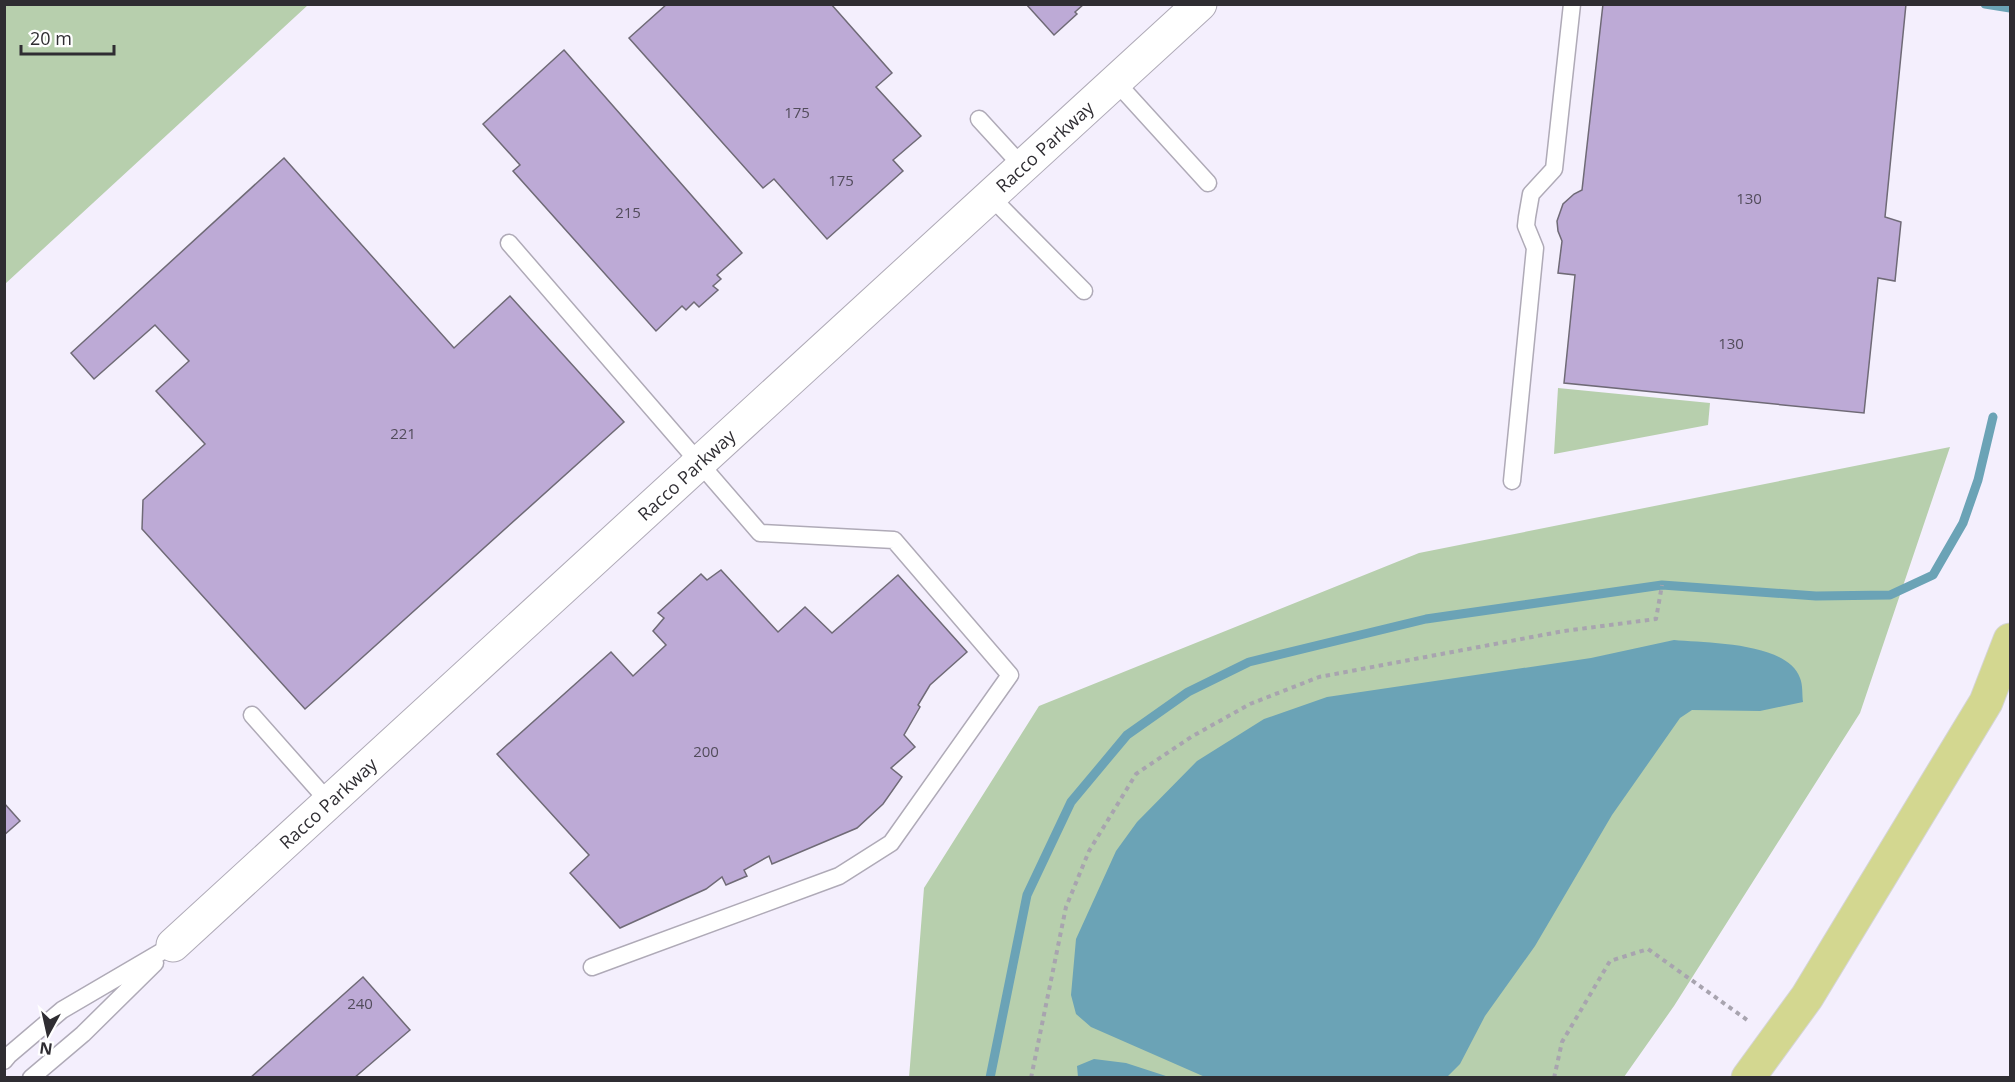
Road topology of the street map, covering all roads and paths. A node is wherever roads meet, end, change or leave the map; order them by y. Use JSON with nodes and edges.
{"nodes":[{"id":1,"x":1200,"y":4,"type":"edge"},
{"id":2,"x":1572,"y":4,"type":"edge"},
{"id":3,"x":1116,"y":82,"type":"junction"},
{"id":4,"x":979,"y":119,"type":"dead end"},
{"id":5,"x":1023,"y":167,"type":"junction"},
{"id":6,"x":1208,"y":183,"type":"dead end"},
{"id":7,"x":991,"y":196,"type":"junction"},
{"id":8,"x":509,"y":243,"type":"dead end"},
{"id":9,"x":1084,"y":291,"type":"dead end"},
{"id":10,"x":700,"y":462,"type":"junction"},
{"id":11,"x":1512,"y":481,"type":"dead end"},
{"id":12,"x":1662,"y":585,"type":"dead end"},
{"id":13,"x":2010,"y":640,"type":"edge"},
{"id":14,"x":252,"y":715,"type":"dead end"},
{"id":15,"x":329,"y":802,"type":"junction"},
{"id":16,"x":173,"y":945,"type":"junction"},
{"id":17,"x":592,"y":967,"type":"dead end"},
{"id":18,"x":1775,"y":1040,"type":"junction"},
{"id":19,"x":4,"y":1061,"type":"edge"},
{"id":20,"x":31,"y":1077,"type":"edge"},
{"id":21,"x":1031,"y":1077,"type":"edge"},
{"id":22,"x":1554,"y":1077,"type":"edge"},
{"id":23,"x":1748,"y":1077,"type":"edge"}],
"edges":[{"from":1,"to":3,"type":"street","name":"Racco Parkway"},
{"from":2,"to":11,"type":"lane"},
{"from":3,"to":5,"type":"street","name":"Racco Parkway"},
{"from":3,"to":6,"type":"lane"},
{"from":4,"to":5,"type":"lane"},
{"from":5,"to":7,"type":"street","name":"Racco Parkway"},
{"from":7,"to":9,"type":"lane"},
{"from":7,"to":10,"type":"street","name":"Racco Parkway"},
{"from":8,"to":10,"type":"lane"},
{"from":10,"to":15,"type":"street","name":"Racco Parkway"},
{"from":10,"to":17,"type":"lane"},
{"from":12,"to":21,"type":"path"},
{"from":13,"to":18,"type":"highway"},
{"from":14,"to":15,"type":"lane"},
{"from":15,"to":16,"type":"street","name":"Racco Parkway"},
{"from":16,"to":19,"type":"lane"},
{"from":16,"to":20,"type":"lane"},
{"from":18,"to":22,"type":"path"},
{"from":18,"to":23,"type":"highway"}]}
